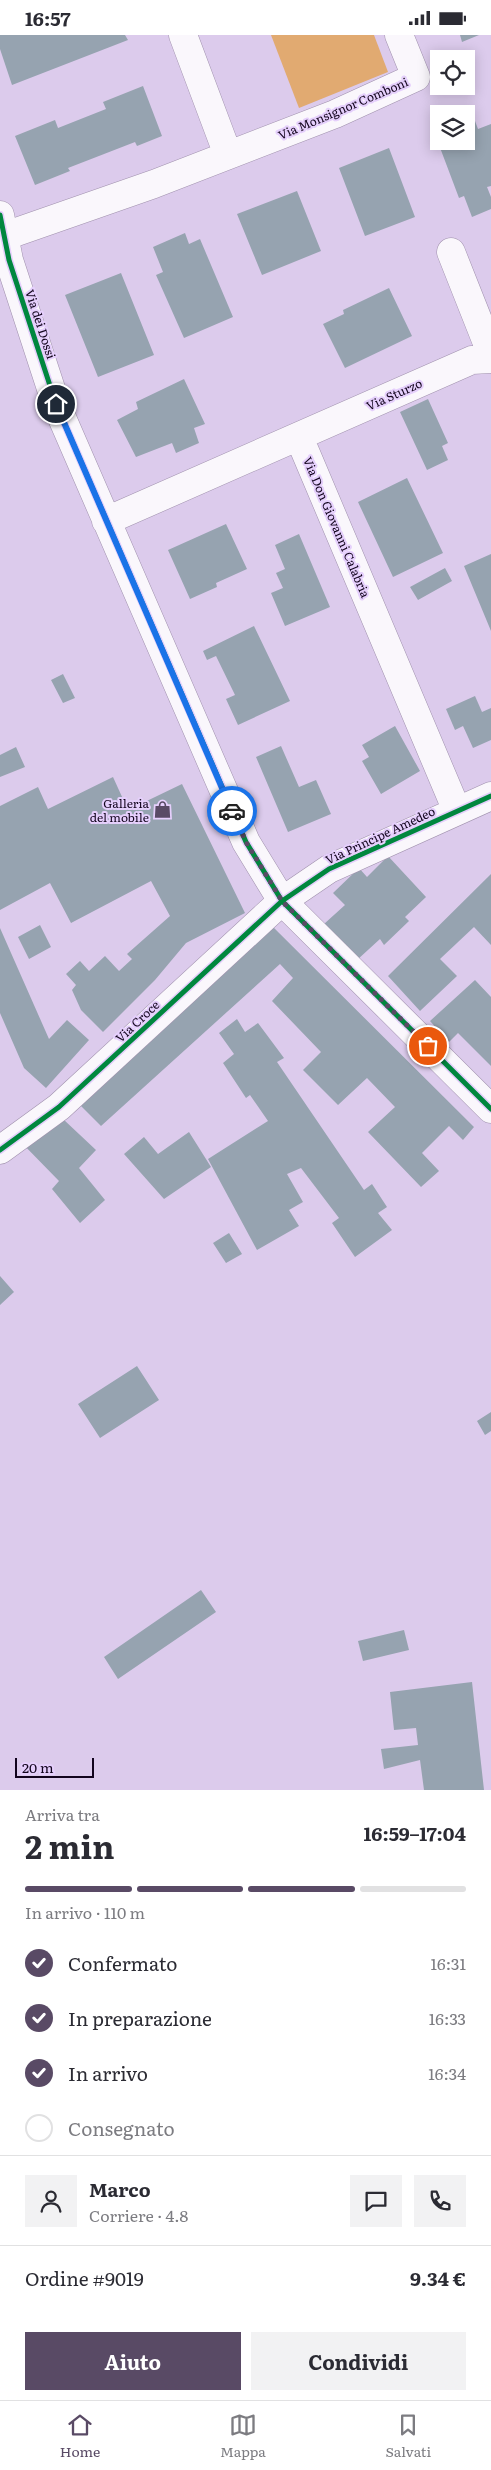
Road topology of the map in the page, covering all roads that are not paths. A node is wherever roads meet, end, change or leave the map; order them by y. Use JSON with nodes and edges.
{"nodes":[{"id":1,"x":183,"y":35,"type":"edge"},
{"id":2,"x":399,"y":35,"type":"edge"},
{"id":3,"x":228,"y":155,"type":"junction"},
{"id":4,"x":2,"y":225,"type":"edge"},
{"id":5,"x":451,"y":251,"type":"dead end"},
{"id":6,"x":491,"y":353,"type":"edge"},
{"id":7,"x":491,"y":359,"type":"edge"},
{"id":8,"x":298,"y":437,"type":"junction"},
{"id":9,"x":106,"y":521,"type":"junction"},
{"id":10,"x":491,"y":796,"type":"edge"},
{"id":11,"x":457,"y":811,"type":"junction"},
{"id":12,"x":282,"y":901,"type":"junction"},
{"id":13,"x":491,"y":1109,"type":"edge"},
{"id":14,"x":0,"y":1150,"type":"edge"}],
"edges":[{"from":1,"to":3,"type":"street"},
{"from":2,"to":3,"type":"street","name":"Via Monsignor Comboni"},
{"from":3,"to":4,"type":"street","name":"Via Monsignor Comboni"},
{"from":4,"to":9,"type":"street","name":"Via dei Dossi"},
{"from":5,"to":6,"type":"street"},
{"from":7,"to":8,"type":"street","name":"Via Sturzo"},
{"from":8,"to":9,"type":"street"},
{"from":8,"to":11,"type":"street","name":"Via Don Giovanni Calabria"},
{"from":9,"to":12,"type":"street","name":"Via dei Dossi"},
{"from":10,"to":11,"type":"street","name":"Via Principe Amedeo"},
{"from":11,"to":12,"type":"street","name":"Via Principe Amedeo"},
{"from":12,"to":13,"type":"street","name":"Via dei Dossi"},
{"from":12,"to":14,"type":"street","name":"Via Croce"}]}
